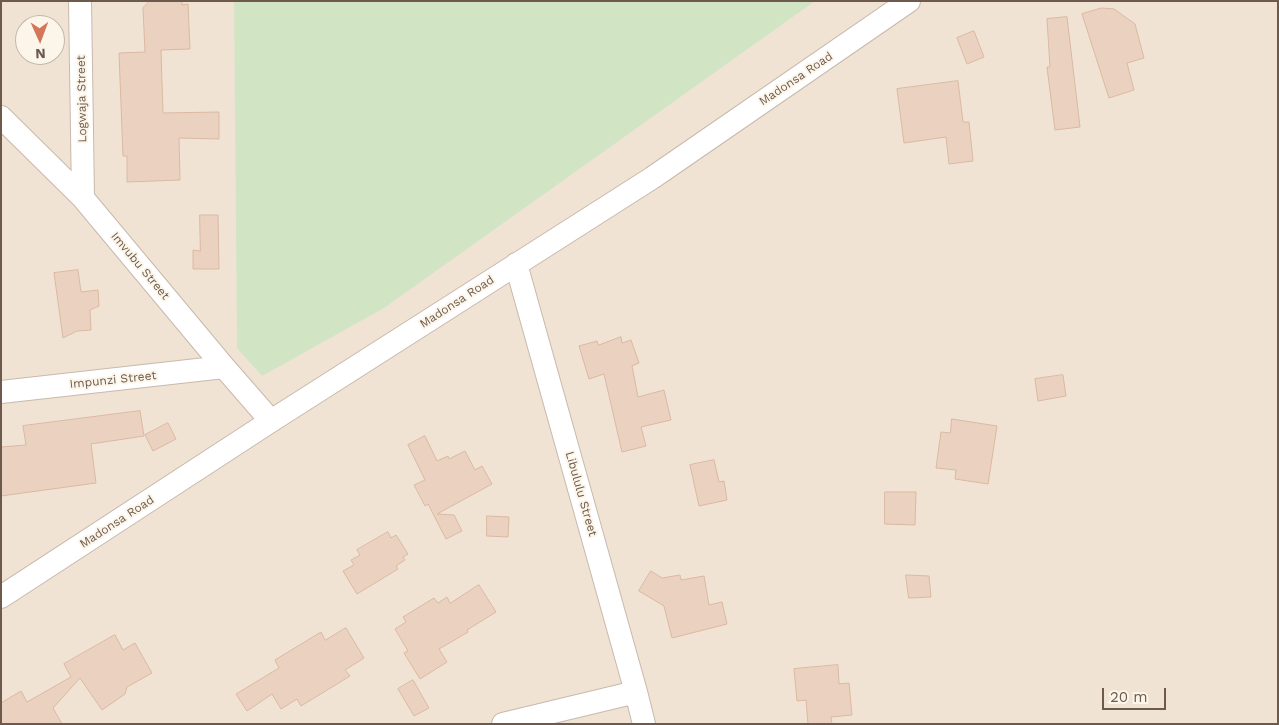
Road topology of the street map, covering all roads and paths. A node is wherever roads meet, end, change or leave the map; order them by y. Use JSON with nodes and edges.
{"nodes":[{"id":1,"x":80,"y":1,"type":"edge"},
{"id":2,"x":909,"y":1,"type":"edge"},
{"id":3,"x":1,"y":117,"type":"edge"},
{"id":4,"x":83,"y":198,"type":"junction"},
{"id":5,"x":516,"y":264,"type":"junction"},
{"id":6,"x":224,"y":367,"type":"junction"},
{"id":7,"x":1,"y":392,"type":"edge"},
{"id":8,"x":271,"y":421,"type":"junction"},
{"id":9,"x":1,"y":597,"type":"edge"},
{"id":10,"x":636,"y":692,"type":"junction"},
{"id":11,"x":502,"y":724,"type":"edge"},
{"id":12,"x":644,"y":724,"type":"edge"}],
"edges":[{"from":1,"to":4,"type":"street","name":"Logwaja Street"},
{"from":2,"to":5,"type":"street","name":"Madonsa Road"},
{"from":3,"to":4,"type":"street","name":"Imvubu Street"},
{"from":4,"to":6,"type":"street","name":"Imvubu Street"},
{"from":5,"to":8,"type":"street","name":"Madonsa Road"},
{"from":5,"to":10,"type":"street","name":"Libululu Street"},
{"from":6,"to":7,"type":"street","name":"Impunzi Street"},
{"from":6,"to":8,"type":"street","name":"Imvubu Street"},
{"from":8,"to":9,"type":"street","name":"Madonsa Road"},
{"from":10,"to":11,"type":"street"},
{"from":10,"to":12,"type":"street","name":"Libululu Street"}]}
